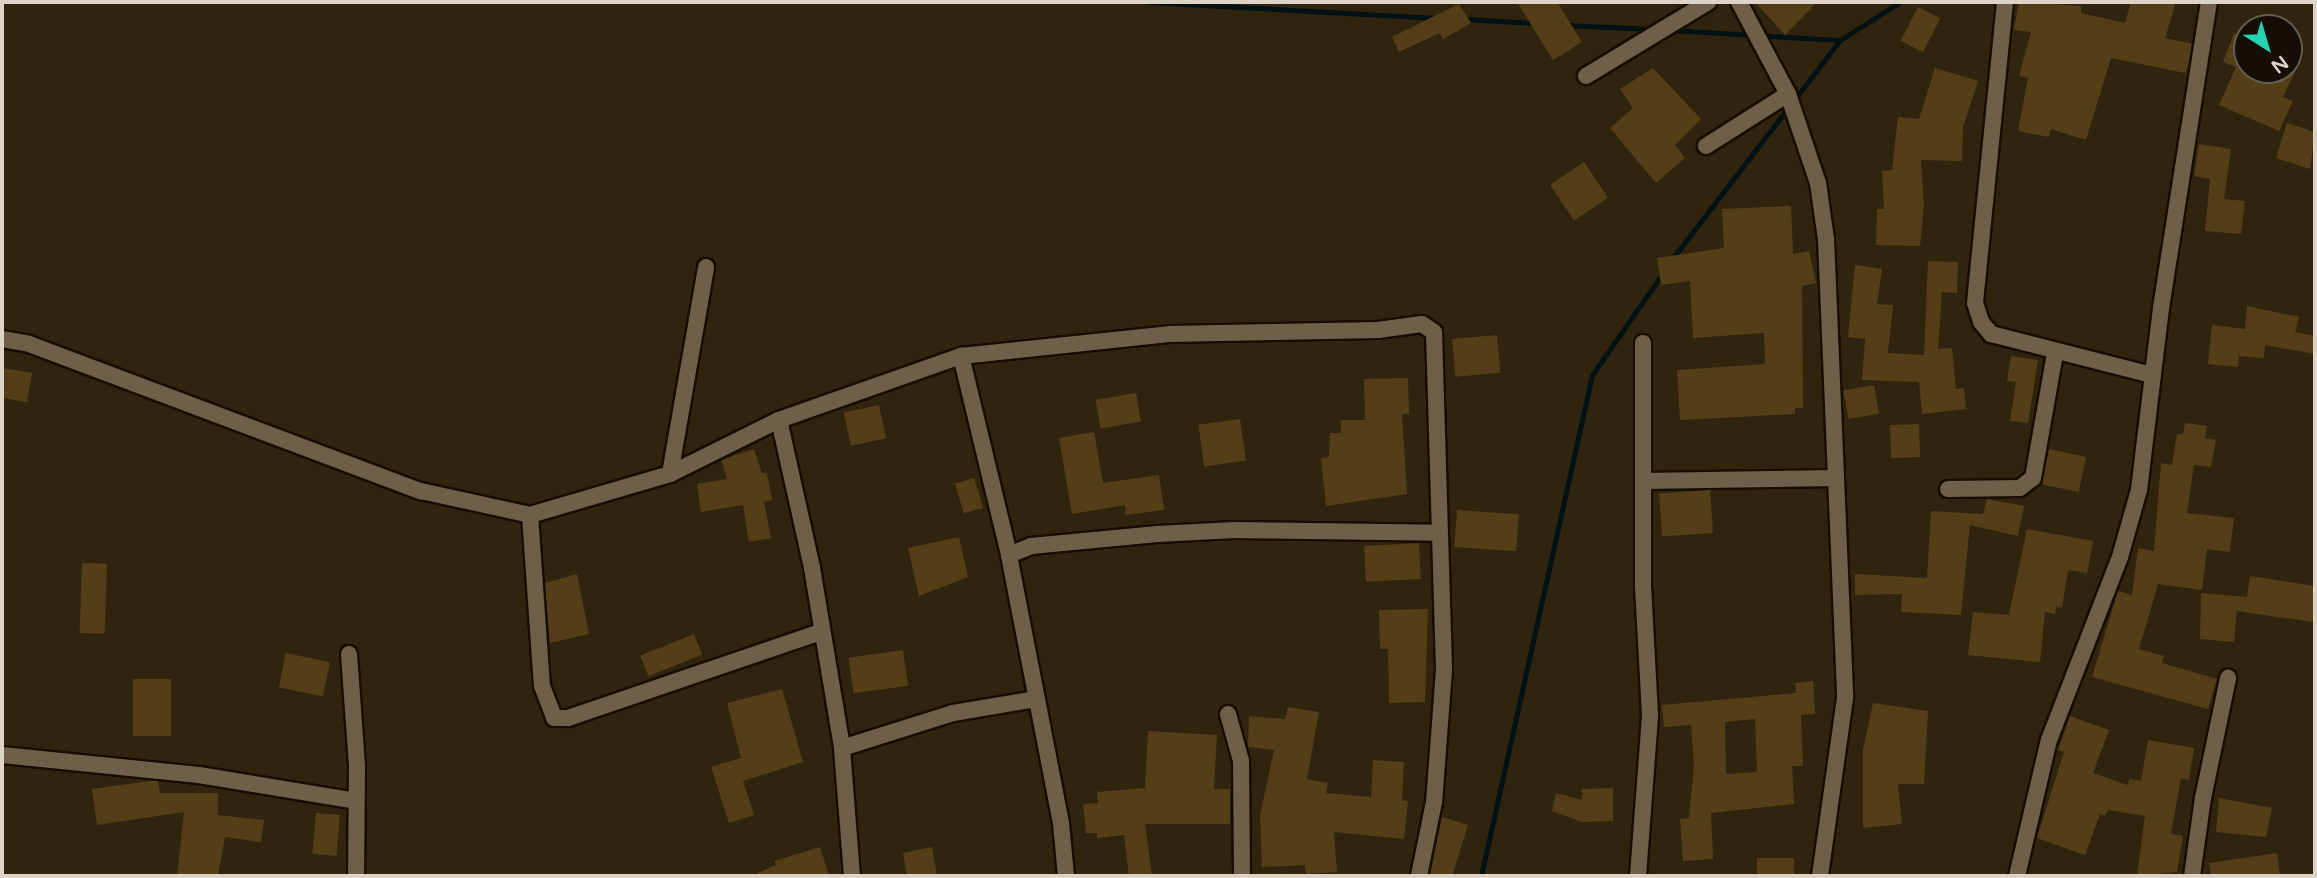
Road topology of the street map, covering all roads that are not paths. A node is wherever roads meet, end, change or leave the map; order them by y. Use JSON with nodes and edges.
{"nodes":[{"id":1,"x":1708,"y":2,"type":"edge"},
{"id":2,"x":1739,"y":2,"type":"edge"},
{"id":3,"x":2005,"y":2,"type":"edge"},
{"id":4,"x":2210,"y":2,"type":"edge"},
{"id":5,"x":1586,"y":76,"type":"dead end"},
{"id":6,"x":1788,"y":94,"type":"junction"},
{"id":7,"x":1706,"y":146,"type":"dead end"},
{"id":8,"x":706,"y":267,"type":"dead end"},
{"id":9,"x":2,"y":339,"type":"edge"},
{"id":10,"x":1643,"y":343,"type":"dead end"},
{"id":11,"x":2055,"y":353,"type":"junction"},
{"id":12,"x":961,"y":356,"type":"junction"},
{"id":13,"x":2152,"y":375,"type":"junction"},
{"id":14,"x":779,"y":419,"type":"junction"},
{"id":15,"x":670,"y":474,"type":"junction"},
{"id":16,"x":1836,"y":478,"type":"junction"},
{"id":17,"x":1643,"y":481,"type":"junction"},
{"id":18,"x":1948,"y":489,"type":"dead end"},
{"id":19,"x":530,"y":515,"type":"junction"},
{"id":20,"x":1440,"y":533,"type":"junction"},
{"id":21,"x":1009,"y":555,"type":"junction"},
{"id":22,"x":821,"y":632,"type":"junction"},
{"id":23,"x":349,"y":654,"type":"dead end"},
{"id":24,"x":2228,"y":678,"type":"dead end"},
{"id":25,"x":1037,"y":699,"type":"junction"},
{"id":26,"x":1227,"y":713,"type":"dead end"},
{"id":27,"x":842,"y":748,"type":"junction"},
{"id":28,"x":2,"y":755,"type":"edge"},
{"id":29,"x":356,"y":802,"type":"junction"},
{"id":30,"x":356,"y":876,"type":"edge"},
{"id":31,"x":852,"y":876,"type":"edge"},
{"id":32,"x":1066,"y":876,"type":"edge"},
{"id":33,"x":1242,"y":876,"type":"edge"},
{"id":34,"x":1419,"y":876,"type":"edge"},
{"id":35,"x":1638,"y":876,"type":"edge"},
{"id":36,"x":1820,"y":876,"type":"edge"},
{"id":37,"x":2017,"y":876,"type":"edge"},
{"id":38,"x":2192,"y":876,"type":"edge"}],
"edges":[{"from":1,"to":5,"type":"street"},
{"from":2,"to":6,"type":"street"},
{"from":3,"to":11,"type":"street"},
{"from":4,"to":13,"type":"street"},
{"from":6,"to":7,"type":"street"},
{"from":6,"to":16,"type":"street"},
{"from":8,"to":15,"type":"street"},
{"from":9,"to":19,"type":"street"},
{"from":10,"to":17,"type":"street"},
{"from":11,"to":13,"type":"street"},
{"from":11,"to":18,"type":"street"},
{"from":12,"to":14,"type":"street"},
{"from":12,"to":20,"type":"street"},
{"from":12,"to":21,"type":"street"},
{"from":13,"to":37,"type":"street"},
{"from":14,"to":15,"type":"street"},
{"from":14,"to":22,"type":"street"},
{"from":15,"to":19,"type":"street"},
{"from":16,"to":17,"type":"street"},
{"from":16,"to":36,"type":"street"},
{"from":17,"to":35,"type":"street"},
{"from":19,"to":22,"type":"street"},
{"from":20,"to":21,"type":"street"},
{"from":20,"to":34,"type":"street"},
{"from":21,"to":25,"type":"street"},
{"from":22,"to":27,"type":"street"},
{"from":23,"to":29,"type":"street"},
{"from":24,"to":38,"type":"street"},
{"from":25,"to":27,"type":"street"},
{"from":25,"to":32,"type":"street"},
{"from":26,"to":33,"type":"street"},
{"from":27,"to":31,"type":"street"},
{"from":28,"to":29,"type":"street"},
{"from":29,"to":30,"type":"street"}]}
